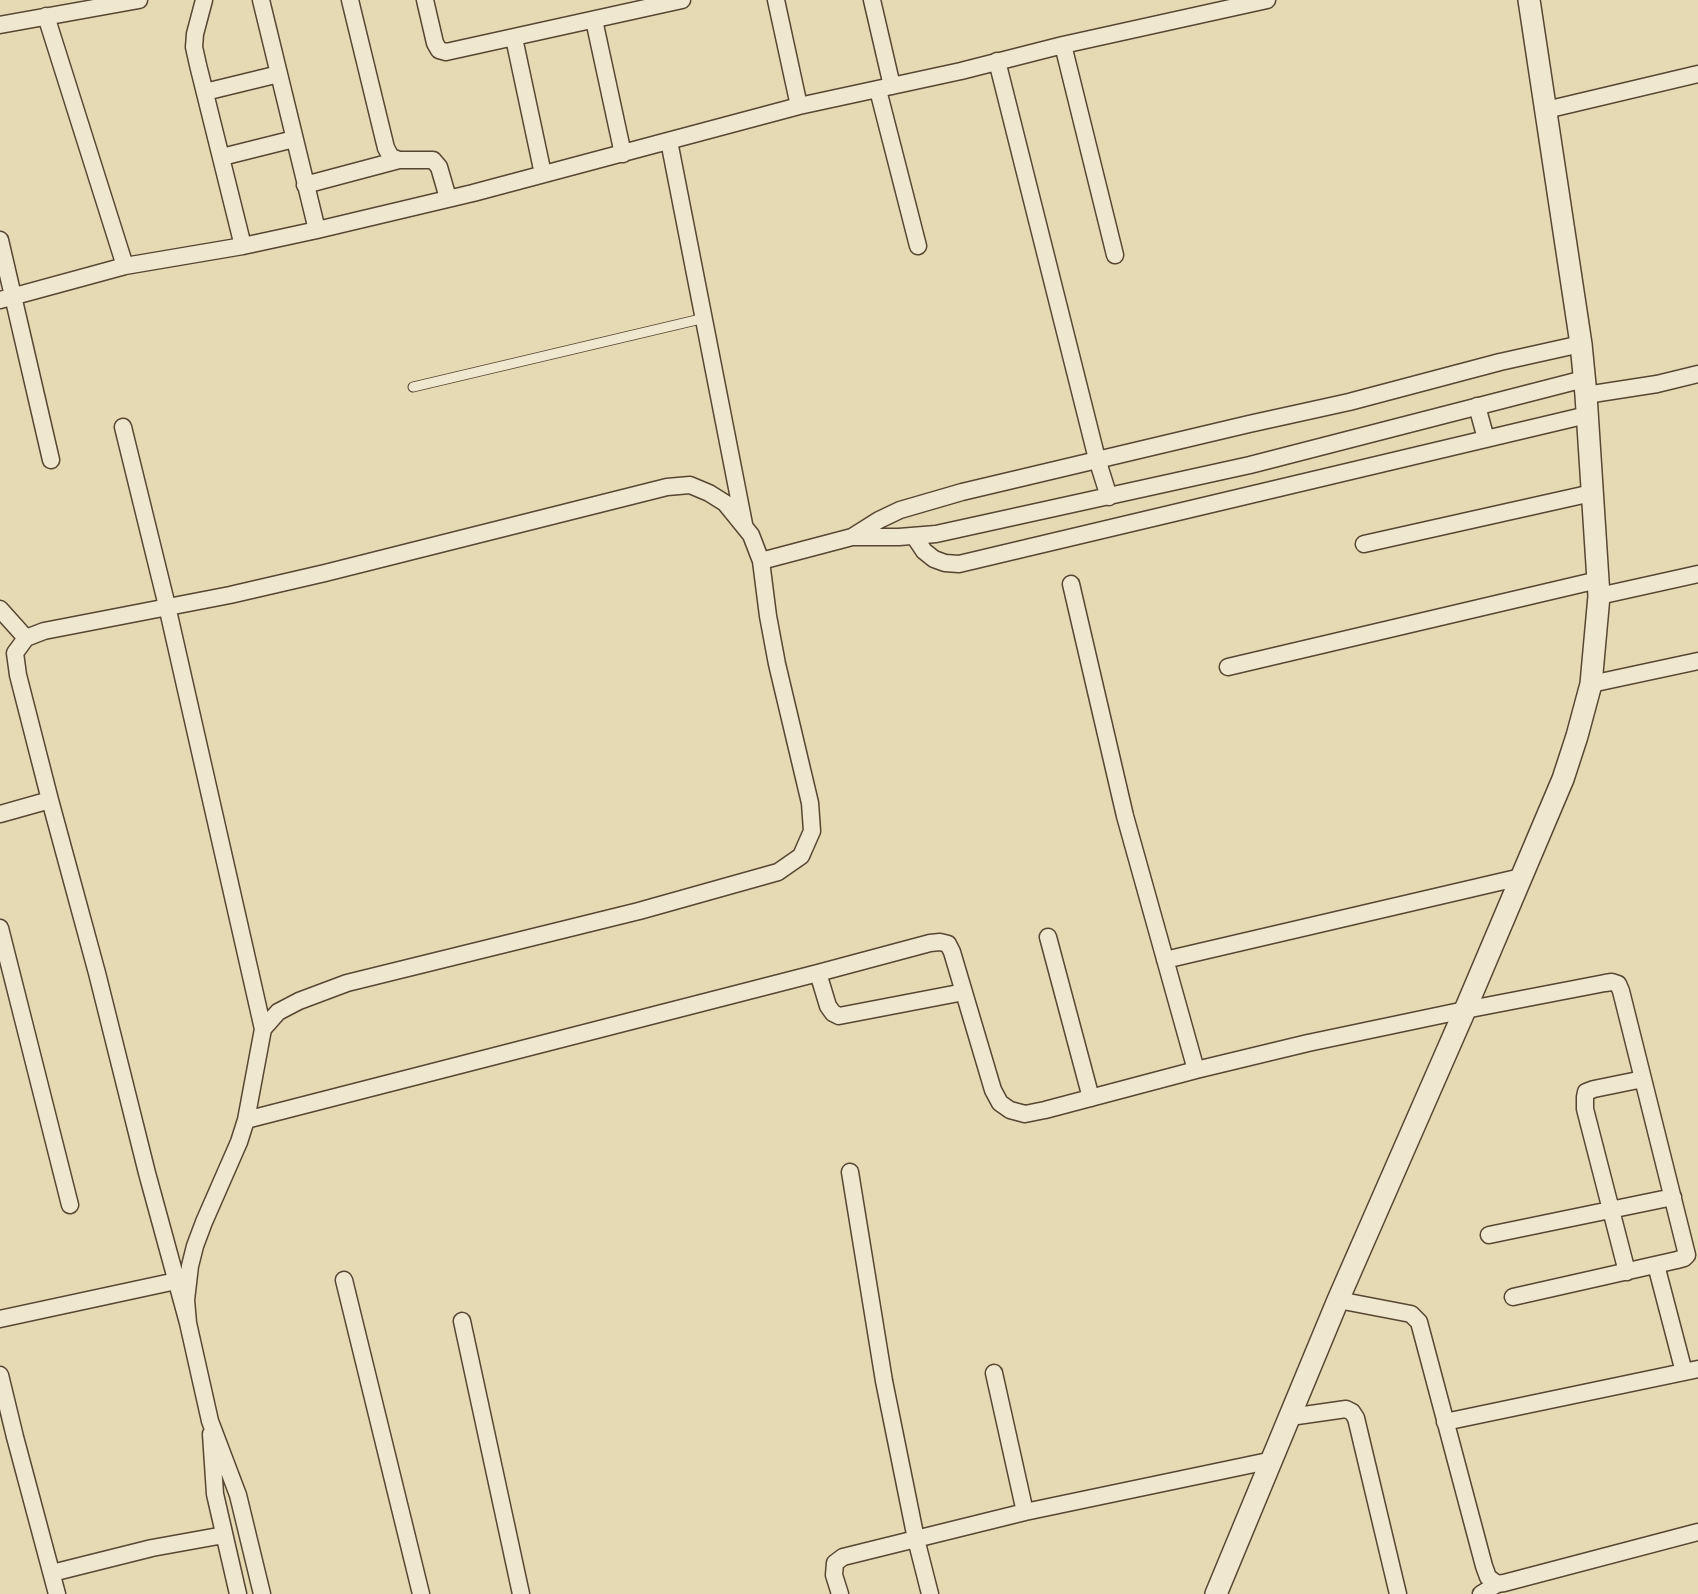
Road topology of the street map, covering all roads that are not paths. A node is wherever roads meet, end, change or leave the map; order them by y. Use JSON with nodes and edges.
{"nodes":[{"id":1,"x":139,"y":0,"type":"edge"},
{"id":2,"x":204,"y":0,"type":"edge"},
{"id":3,"x":261,"y":0,"type":"edge"},
{"id":4,"x":350,"y":0,"type":"edge"},
{"id":5,"x":425,"y":0,"type":"edge"},
{"id":6,"x":682,"y":0,"type":"edge"},
{"id":7,"x":776,"y":0,"type":"edge"},
{"id":8,"x":872,"y":0,"type":"edge"},
{"id":9,"x":1267,"y":0,"type":"edge"},
{"id":10,"x":1529,"y":0,"type":"edge"},
{"id":11,"x":46,"y":16,"type":"junction"},
{"id":12,"x":594,"y":20,"type":"junction"},
{"id":13,"x":0,"y":25,"type":"edge"},
{"id":14,"x":514,"y":38,"type":"junction"},
{"id":15,"x":1064,"y":45,"type":"junction"},
{"id":16,"x":997,"y":61,"type":"junction"},
{"id":17,"x":279,"y":74,"type":"junction"},
{"id":18,"x":1698,"y":74,"type":"edge"},
{"id":19,"x":885,"y":88,"type":"junction"},
{"id":20,"x":205,"y":92,"type":"junction"},
{"id":21,"x":799,"y":106,"type":"junction"},
{"id":22,"x":1546,"y":110,"type":"junction"},
{"id":23,"x":294,"y":139,"type":"junction"},
{"id":24,"x":669,"y":141,"type":"junction"},
{"id":25,"x":623,"y":154,"type":"junction"},
{"id":26,"x":222,"y":157,"type":"junction"},
{"id":27,"x":399,"y":160,"type":"junction"},
{"id":28,"x":543,"y":174,"type":"junction"},
{"id":29,"x":305,"y":185,"type":"junction"},
{"id":30,"x":448,"y":198,"type":"junction"},
{"id":31,"x":317,"y":230,"type":"junction"},
{"id":32,"x":0,"y":240,"type":"edge"},
{"id":33,"x":243,"y":246,"type":"junction"},
{"id":34,"x":918,"y":246,"type":"dead end"},
{"id":35,"x":1115,"y":255,"type":"dead end"},
{"id":36,"x":126,"y":266,"type":"junction"},
{"id":37,"x":6,"y":298,"type":"edge"},
{"id":38,"x":705,"y":318,"type":"junction"},
{"id":39,"x":1581,"y":344,"type":"junction"},
{"id":40,"x":1698,"y":374,"type":"edge"},
{"id":41,"x":413,"y":387,"type":"dead end"},
{"id":42,"x":1586,"y":396,"type":"junction"},
{"id":43,"x":1477,"y":406,"type":"junction"},
{"id":44,"x":124,"y":427,"type":"dead end"},
{"id":45,"x":1486,"y":439,"type":"junction"},
{"id":46,"x":1097,"y":459,"type":"junction"},
{"id":47,"x":51,"y":460,"type":"dead end"},
{"id":48,"x":1592,"y":493,"type":"junction"},
{"id":49,"x":1109,"y":497,"type":"junction"},
{"id":50,"x":744,"y":524,"type":"junction"},
{"id":51,"x":914,"y":536,"type":"junction"},
{"id":52,"x":852,"y":538,"type":"junction"},
{"id":53,"x":1364,"y":544,"type":"dead end"},
{"id":54,"x":761,"y":561,"type":"junction"},
{"id":55,"x":1698,"y":574,"type":"edge"},
{"id":56,"x":1071,"y":584,"type":"dead end"},
{"id":57,"x":1598,"y":588,"type":"junction"},
{"id":58,"x":167,"y":606,"type":"junction"},
{"id":59,"x":1,"y":610,"type":"edge"},
{"id":60,"x":26,"y":638,"type":"junction"},
{"id":61,"x":1698,"y":661,"type":"edge"},
{"id":62,"x":1228,"y":667,"type":"dead end"},
{"id":63,"x":1591,"y":684,"type":"junction"},
{"id":64,"x":50,"y":800,"type":"junction"},
{"id":65,"x":0,"y":814,"type":"edge"},
{"id":66,"x":1521,"y":877,"type":"junction"},
{"id":67,"x":0,"y":928,"type":"edge"},
{"id":68,"x":1048,"y":937,"type":"dead end"},
{"id":69,"x":1165,"y":960,"type":"junction"},
{"id":70,"x":818,"y":973,"type":"junction"},
{"id":71,"x":964,"y":992,"type":"junction"},
{"id":72,"x":1465,"y":1010,"type":"junction"},
{"id":73,"x":263,"y":1030,"type":"junction"},
{"id":74,"x":1196,"y":1070,"type":"junction"},
{"id":75,"x":1643,"y":1079,"type":"junction"},
{"id":76,"x":1092,"y":1098,"type":"junction"},
{"id":77,"x":246,"y":1120,"type":"junction"},
{"id":78,"x":850,"y":1172,"type":"dead end"},
{"id":79,"x":1673,"y":1197,"type":"junction"},
{"id":80,"x":70,"y":1205,"type":"dead end"},
{"id":81,"x":1610,"y":1210,"type":"junction"},
{"id":82,"x":1489,"y":1235,"type":"dead end"},
{"id":83,"x":1656,"y":1265,"type":"junction"},
{"id":84,"x":1626,"y":1272,"type":"junction"},
{"id":85,"x":344,"y":1280,"type":"dead end"},
{"id":86,"x":176,"y":1281,"type":"junction"},
{"id":87,"x":1513,"y":1297,"type":"dead end"},
{"id":88,"x":1338,"y":1300,"type":"junction"},
{"id":89,"x":0,"y":1319,"type":"edge"},
{"id":90,"x":462,"y":1321,"type":"dead end"},
{"id":91,"x":188,"y":1323,"type":"junction"},
{"id":92,"x":1691,"y":1370,"type":"edge"},
{"id":93,"x":994,"y":1373,"type":"dead end"},
{"id":94,"x":0,"y":1374,"type":"edge"},
{"id":95,"x":1290,"y":1416,"type":"junction"},
{"id":96,"x":210,"y":1421,"type":"junction"},
{"id":97,"x":1445,"y":1422,"type":"junction"},
{"id":98,"x":1273,"y":1460,"type":"junction"},
{"id":99,"x":1025,"y":1512,"type":"junction"},
{"id":100,"x":1698,"y":1532,"type":"edge"},
{"id":101,"x":224,"y":1535,"type":"junction"},
{"id":102,"x":916,"y":1539,"type":"junction"},
{"id":103,"x":52,"y":1573,"type":"junction"},
{"id":104,"x":1497,"y":1584,"type":"junction"},
{"id":105,"x":57,"y":1594,"type":"edge"},
{"id":106,"x":238,"y":1594,"type":"edge"},
{"id":107,"x":262,"y":1594,"type":"edge"},
{"id":108,"x":421,"y":1594,"type":"edge"},
{"id":109,"x":521,"y":1594,"type":"edge"},
{"id":110,"x":840,"y":1594,"type":"edge"},
{"id":111,"x":930,"y":1594,"type":"edge"},
{"id":112,"x":1216,"y":1594,"type":"edge"},
{"id":113,"x":1398,"y":1594,"type":"edge"},
{"id":114,"x":1481,"y":1594,"type":"edge"}],
"edges":[{"from":1,"to":11,"type":"street"},
{"from":2,"to":20,"type":"street"},
{"from":3,"to":17,"type":"street"},
{"from":4,"to":27,"type":"street"},
{"from":5,"to":14,"type":"street"},
{"from":6,"to":12,"type":"street"},
{"from":7,"to":21,"type":"street"},
{"from":8,"to":19,"type":"street"},
{"from":9,"to":15,"type":"street"},
{"from":10,"to":22,"type":"street"},
{"from":11,"to":13,"type":"street"},
{"from":11,"to":36,"type":"street"},
{"from":12,"to":14,"type":"street"},
{"from":12,"to":25,"type":"street"},
{"from":14,"to":28,"type":"street"},
{"from":15,"to":16,"type":"street"},
{"from":15,"to":35,"type":"street"},
{"from":16,"to":19,"type":"street"},
{"from":16,"to":46,"type":"street"},
{"from":17,"to":20,"type":"street"},
{"from":17,"to":23,"type":"street"},
{"from":18,"to":22,"type":"street"},
{"from":19,"to":21,"type":"street"},
{"from":19,"to":34,"type":"street"},
{"from":20,"to":26,"type":"street"},
{"from":21,"to":24,"type":"street"},
{"from":22,"to":39,"type":"street"},
{"from":23,"to":26,"type":"street"},
{"from":23,"to":29,"type":"street"},
{"from":24,"to":25,"type":"street"},
{"from":24,"to":38,"type":"street"},
{"from":25,"to":28,"type":"street"},
{"from":26,"to":33,"type":"street"},
{"from":27,"to":29,"type":"street"},
{"from":27,"to":30,"type":"street"},
{"from":28,"to":30,"type":"street"},
{"from":29,"to":31,"type":"street"},
{"from":30,"to":31,"type":"street"},
{"from":31,"to":33,"type":"street"},
{"from":32,"to":37,"type":"street"},
{"from":33,"to":36,"type":"street"},
{"from":36,"to":37,"type":"street"},
{"from":37,"to":47,"type":"street"},
{"from":38,"to":41,"type":"lane"},
{"from":38,"to":50,"type":"street"},
{"from":39,"to":42,"type":"street"},
{"from":39,"to":46,"type":"street"},
{"from":40,"to":42,"type":"street"},
{"from":42,"to":43,"type":"street"},
{"from":42,"to":45,"type":"street"},
{"from":42,"to":48,"type":"street"},
{"from":43,"to":45,"type":"street"},
{"from":43,"to":49,"type":"street"},
{"from":44,"to":58,"type":"street"},
{"from":45,"to":51,"type":"street"},
{"from":46,"to":49,"type":"street"},
{"from":46,"to":52,"type":"street"},
{"from":48,"to":53,"type":"street"},
{"from":48,"to":57,"type":"street"},
{"from":49,"to":51,"type":"street"},
{"from":50,"to":54,"type":"street"},
{"from":50,"to":58,"type":"street"},
{"from":51,"to":52,"type":"street"},
{"from":52,"to":54,"type":"street"},
{"from":54,"to":73,"type":"street"},
{"from":55,"to":57,"type":"street"},
{"from":56,"to":69,"type":"street"},
{"from":57,"to":62,"type":"street"},
{"from":57,"to":63,"type":"street"},
{"from":58,"to":60,"type":"street"},
{"from":58,"to":73,"type":"street"},
{"from":59,"to":60,"type":"street"},
{"from":60,"to":64,"type":"street"},
{"from":61,"to":63,"type":"street"},
{"from":63,"to":66,"type":"street"},
{"from":64,"to":65,"type":"street"},
{"from":64,"to":86,"type":"street"},
{"from":66,"to":69,"type":"street"},
{"from":66,"to":72,"type":"street"},
{"from":67,"to":80,"type":"street"},
{"from":68,"to":76,"type":"street"},
{"from":69,"to":74,"type":"street"},
{"from":70,"to":71,"type":"street"},
{"from":70,"to":71,"type":"street"},
{"from":70,"to":77,"type":"street"},
{"from":71,"to":76,"type":"street"},
{"from":72,"to":74,"type":"street"},
{"from":72,"to":75,"type":"street"},
{"from":72,"to":88,"type":"street"},
{"from":73,"to":77,"type":"street"},
{"from":74,"to":76,"type":"street"},
{"from":75,"to":79,"type":"street"},
{"from":75,"to":81,"type":"street"},
{"from":77,"to":91,"type":"street"},
{"from":78,"to":102,"type":"street"},
{"from":79,"to":81,"type":"street"},
{"from":79,"to":83,"type":"street"},
{"from":81,"to":82,"type":"street"},
{"from":81,"to":84,"type":"street"},
{"from":83,"to":84,"type":"street"},
{"from":83,"to":92,"type":"street"},
{"from":84,"to":87,"type":"street"},
{"from":85,"to":108,"type":"street"},
{"from":86,"to":89,"type":"street"},
{"from":86,"to":91,"type":"street"},
{"from":88,"to":95,"type":"street"},
{"from":88,"to":97,"type":"street"},
{"from":90,"to":109,"type":"street"},
{"from":91,"to":96,"type":"street"},
{"from":92,"to":97,"type":"street"},
{"from":93,"to":99,"type":"street"},
{"from":94,"to":103,"type":"street"},
{"from":95,"to":98,"type":"street"},
{"from":95,"to":113,"type":"street"},
{"from":96,"to":101,"type":"street"},
{"from":96,"to":107,"type":"street"},
{"from":97,"to":104,"type":"street"},
{"from":98,"to":99,"type":"street"},
{"from":98,"to":112,"type":"street"},
{"from":99,"to":102,"type":"street"},
{"from":100,"to":104,"type":"street"},
{"from":101,"to":103,"type":"street"},
{"from":101,"to":106,"type":"street"},
{"from":102,"to":110,"type":"street"},
{"from":102,"to":111,"type":"street"},
{"from":103,"to":105,"type":"street"},
{"from":104,"to":114,"type":"street"}]}
